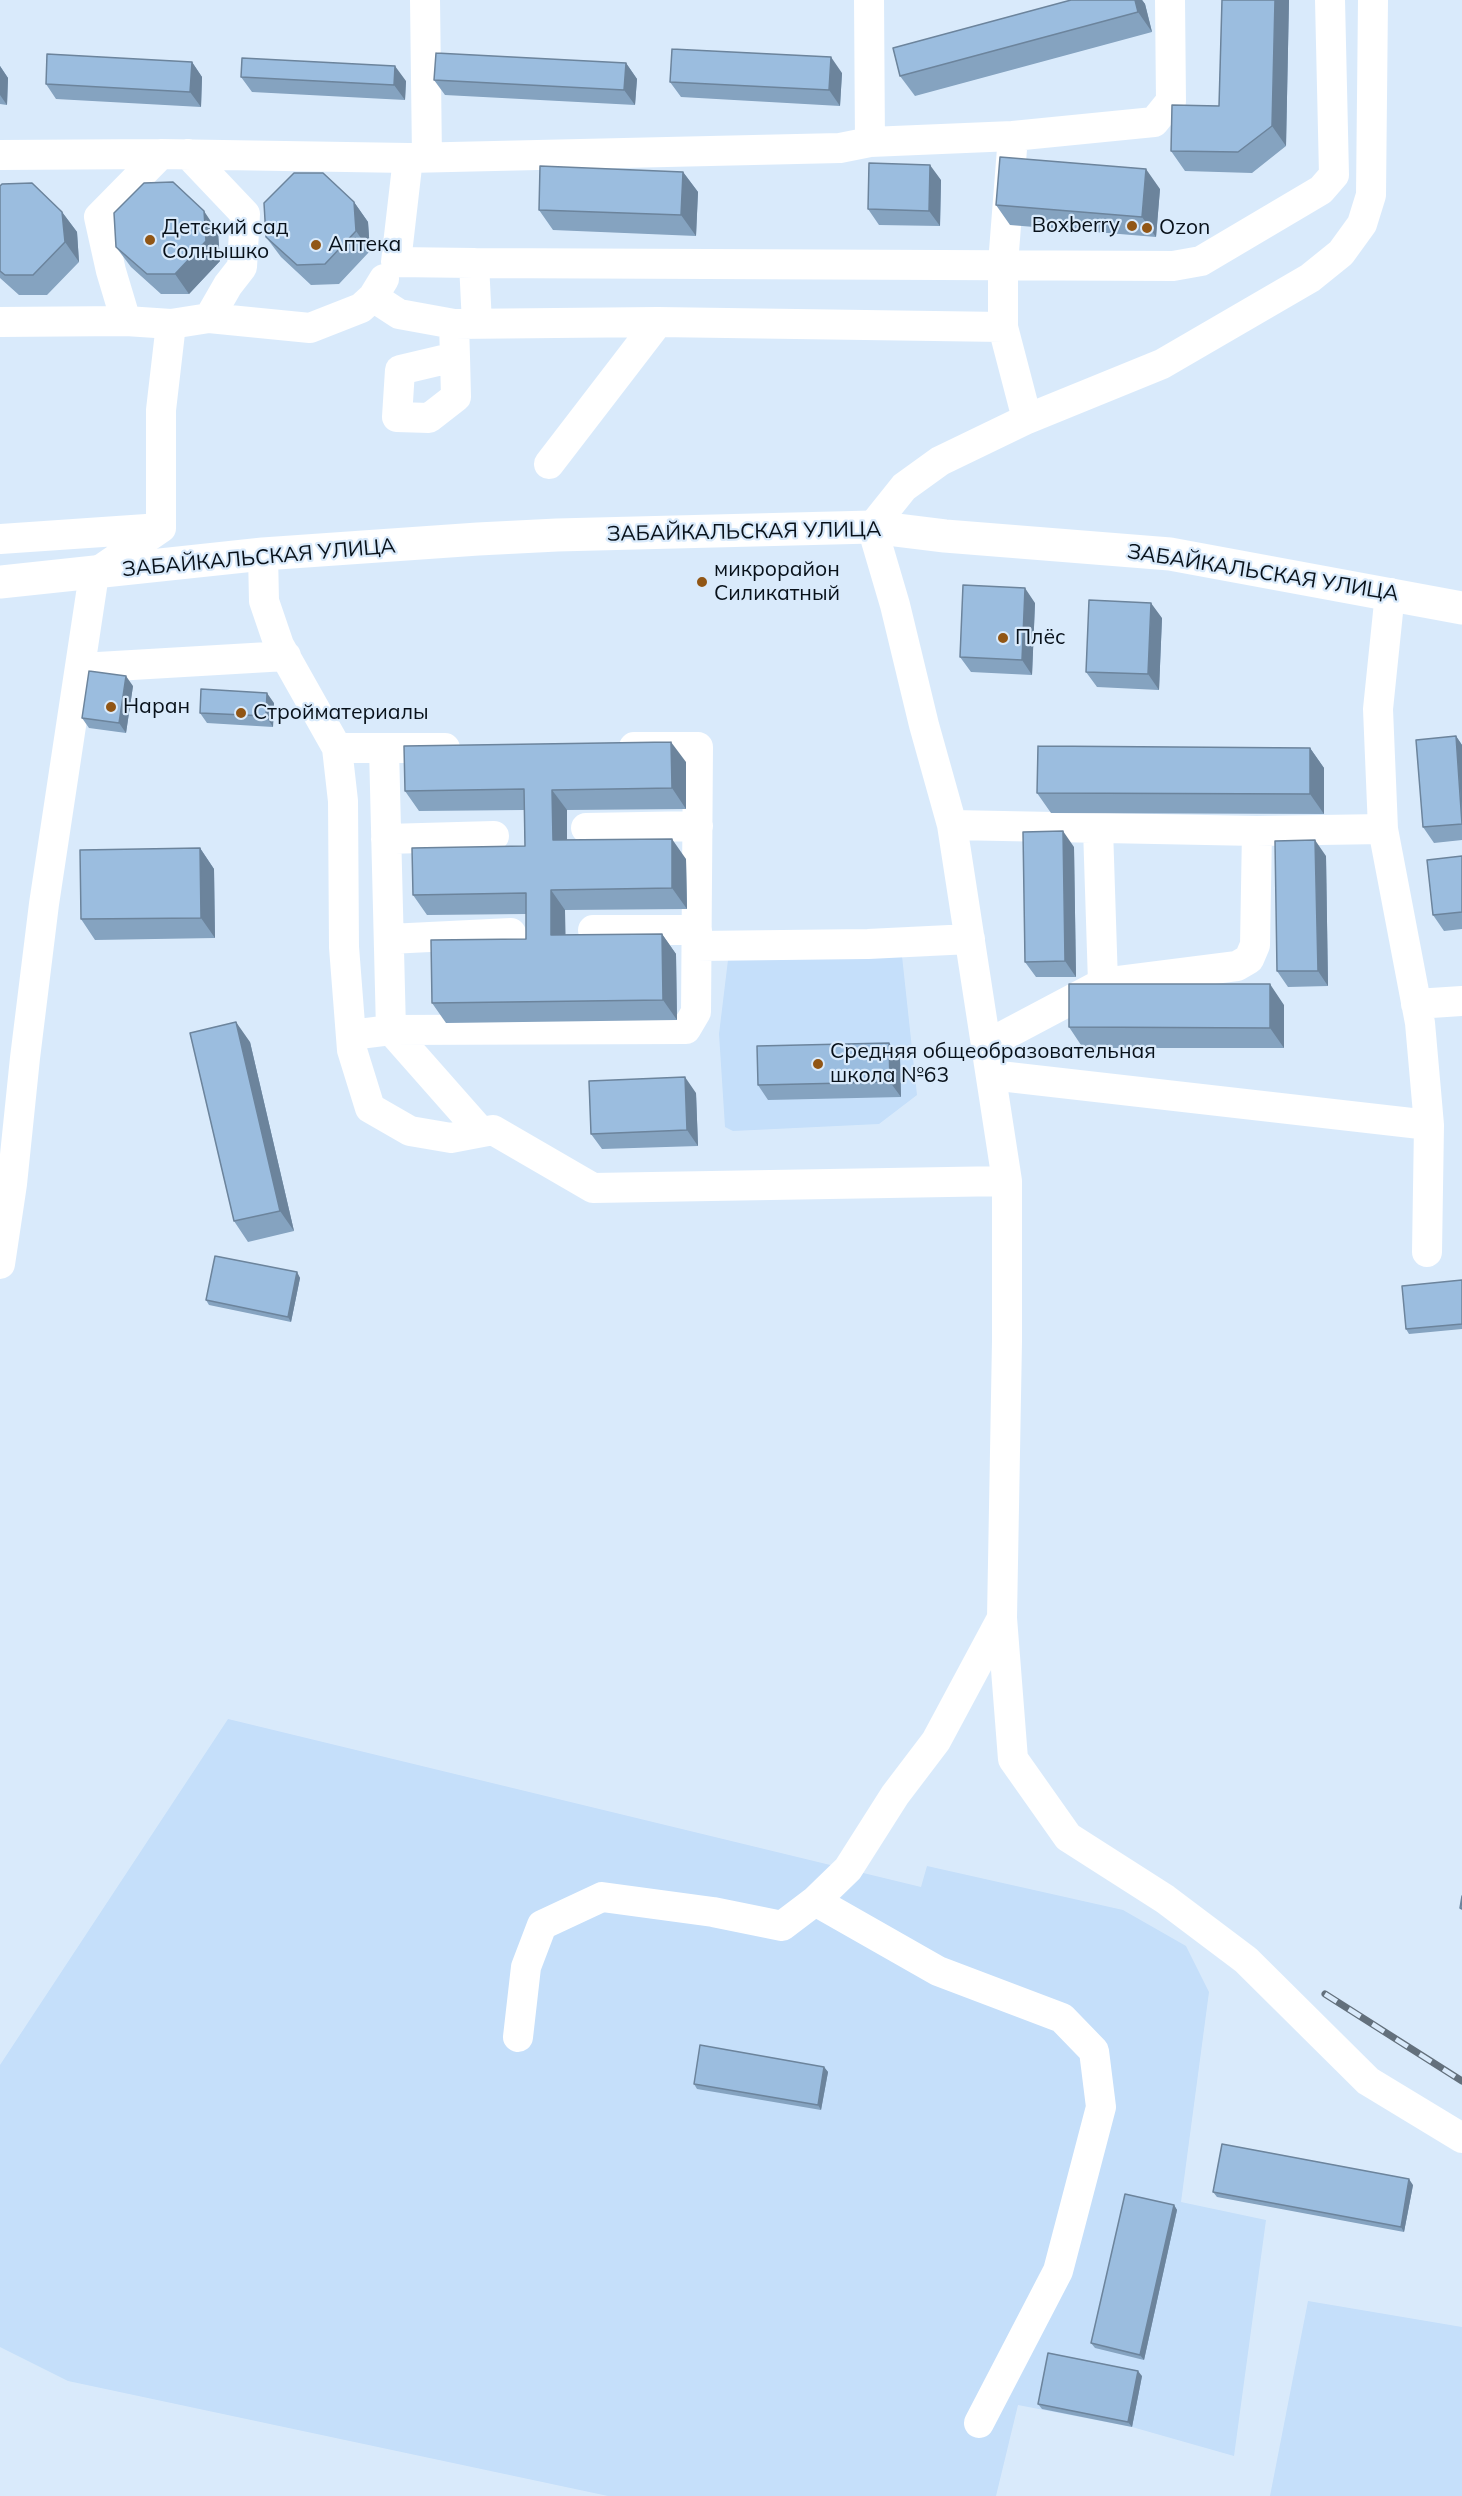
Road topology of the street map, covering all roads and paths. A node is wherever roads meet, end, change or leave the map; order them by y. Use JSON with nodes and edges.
{"nodes":[{"id":1,"x":425,"y":0,"type":"edge"},
{"id":2,"x":869,"y":0,"type":"edge"},
{"id":3,"x":1170,"y":0,"type":"edge"},
{"id":4,"x":1330,"y":0,"type":"edge"},
{"id":5,"x":1373,"y":0,"type":"edge"},
{"id":6,"x":1013,"y":136,"type":"junction"},
{"id":7,"x":870,"y":142,"type":"junction"},
{"id":8,"x":175,"y":154,"type":"junction"},
{"id":9,"x":0,"y":155,"type":"edge"},
{"id":10,"x":417,"y":157,"type":"junction"},
{"id":11,"x":396,"y":262,"type":"junction"},
{"id":12,"x":474,"y":263,"type":"junction"},
{"id":13,"x":1003,"y":264,"type":"junction"},
{"id":14,"x":373,"y":297,"type":"junction"},
{"id":15,"x":209,"y":318,"type":"junction"},
{"id":16,"x":126,"y":321,"type":"junction"},
{"id":17,"x":0,"y":322,"type":"edge"},
{"id":18,"x":658,"y":322,"type":"junction"},
{"id":19,"x":171,"y":324,"type":"junction"},
{"id":20,"x":466,"y":324,"type":"junction"},
{"id":21,"x":1003,"y":327,"type":"junction"},
{"id":22,"x":455,"y":357,"type":"dead end"},
{"id":23,"x":1026,"y":419,"type":"junction"},
{"id":24,"x":549,"y":464,"type":"dead end"},
{"id":25,"x":872,"y":527,"type":"junction"},
{"id":26,"x":161,"y":528,"type":"junction"},
{"id":27,"x":0,"y":539,"type":"edge"},
{"id":28,"x":263,"y":555,"type":"junction"},
{"id":29,"x":94,"y":574,"type":"junction"},
{"id":30,"x":0,"y":582,"type":"edge"},
{"id":31,"x":1390,"y":593,"type":"junction"},
{"id":32,"x":1462,"y":608,"type":"edge"},
{"id":33,"x":286,"y":656,"type":"junction"},
{"id":34,"x":81,"y":668,"type":"junction"},
{"id":35,"x":605,"y":747,"type":"edge"},
{"id":36,"x":336,"y":748,"type":"junction"},
{"id":37,"x":384,"y":748,"type":"junction"},
{"id":38,"x":477,"y":748,"type":"edge"},
{"id":39,"x":952,"y":825,"type":"junction"},
{"id":40,"x":698,"y":826,"type":"junction"},
{"id":41,"x":586,"y":828,"type":"dead end"},
{"id":42,"x":1098,"y":828,"type":"junction"},
{"id":43,"x":1383,"y":829,"type":"junction"},
{"id":44,"x":1257,"y":831,"type":"junction"},
{"id":45,"x":494,"y":836,"type":"dead end"},
{"id":46,"x":387,"y":840,"type":"junction"},
{"id":47,"x":593,"y":930,"type":"dead end"},
{"id":48,"x":511,"y":933,"type":"dead end"},
{"id":49,"x":697,"y":938,"type":"junction"},
{"id":50,"x":389,"y":939,"type":"junction"},
{"id":51,"x":970,"y":939,"type":"junction"},
{"id":52,"x":1103,"y":982,"type":"junction"},
{"id":53,"x":1462,"y":1001,"type":"edge"},
{"id":54,"x":1416,"y":1004,"type":"junction"},
{"id":55,"x":391,"y":1030,"type":"junction"},
{"id":56,"x":351,"y":1035,"type":"junction"},
{"id":57,"x":986,"y":1045,"type":"junction"},
{"id":58,"x":991,"y":1076,"type":"junction"},
{"id":59,"x":1429,"y":1125,"type":"junction"},
{"id":60,"x":481,"y":1132,"type":"junction"},
{"id":61,"x":1007,"y":1181,"type":"junction"},
{"id":62,"x":1427,"y":1252,"type":"dead end"},
{"id":63,"x":0,"y":1264,"type":"edge"},
{"id":64,"x":1002,"y":1618,"type":"junction"},
{"id":65,"x":815,"y":1901,"type":"junction"},
{"id":66,"x":518,"y":2037,"type":"dead end"},
{"id":67,"x":1462,"y":2138,"type":"edge"},
{"id":68,"x":979,"y":2423,"type":"dead end"}],
"edges":[{"from":1,"to":10,"type":"street"},
{"from":2,"to":7,"type":"street"},
{"from":3,"to":6,"type":"street"},
{"from":4,"to":13,"type":"street"},
{"from":5,"to":23,"type":"street"},
{"from":6,"to":7,"type":"street"},
{"from":6,"to":13,"type":"street"},
{"from":7,"to":10,"type":"street"},
{"from":8,"to":9,"type":"street"},
{"from":8,"to":10,"type":"street"},
{"from":8,"to":15,"type":"street"},
{"from":8,"to":16,"type":"street"},
{"from":10,"to":11,"type":"street"},
{"from":11,"to":12,"type":"street"},
{"from":11,"to":14,"type":"street"},
{"from":12,"to":13,"type":"street"},
{"from":12,"to":20,"type":"street"},
{"from":13,"to":21,"type":"street"},
{"from":14,"to":15,"type":"street"},
{"from":14,"to":20,"type":"street"},
{"from":15,"to":19,"type":"street"},
{"from":16,"to":17,"type":"street"},
{"from":16,"to":19,"type":"street"},
{"from":18,"to":20,"type":"street"},
{"from":18,"to":21,"type":"street"},
{"from":18,"to":24,"type":"street"},
{"from":19,"to":26,"type":"street"},
{"from":20,"to":22,"type":"street"},
{"from":21,"to":23,"type":"street"},
{"from":23,"to":25,"type":"street"},
{"from":25,"to":28,"type":"main road","name":"ЗАБАЙКАЛЬСКАЯ УЛИЦА"},
{"from":25,"to":31,"type":"main road","name":"ЗАБАЙКАЛЬСКАЯ УЛИЦА"},
{"from":25,"to":39,"type":"street"},
{"from":26,"to":27,"type":"street"},
{"from":26,"to":29,"type":"street"},
{"from":28,"to":29,"type":"main road","name":"ЗАБАЙКАЛЬСКАЯ УЛИЦА"},
{"from":28,"to":33,"type":"street"},
{"from":29,"to":30,"type":"main road","name":"ЗАБАЙКАЛЬСКАЯ УЛИЦА"},
{"from":29,"to":34,"type":"street"},
{"from":31,"to":32,"type":"main road","name":"ЗАБАЙКАЛЬСКАЯ УЛИЦА"},
{"from":31,"to":43,"type":"street"},
{"from":33,"to":34,"type":"street"},
{"from":33,"to":36,"type":"street"},
{"from":34,"to":63,"type":"street"},
{"from":35,"to":40,"type":"street"},
{"from":36,"to":37,"type":"street"},
{"from":36,"to":56,"type":"street"},
{"from":37,"to":38,"type":"street"},
{"from":37,"to":46,"type":"street"},
{"from":39,"to":42,"type":"street"},
{"from":39,"to":51,"type":"street"},
{"from":40,"to":41,"type":"street"},
{"from":40,"to":49,"type":"street"},
{"from":42,"to":44,"type":"street"},
{"from":42,"to":52,"type":"street"},
{"from":43,"to":44,"type":"street"},
{"from":43,"to":54,"type":"street"},
{"from":44,"to":52,"type":"street"},
{"from":45,"to":46,"type":"street"},
{"from":46,"to":50,"type":"street"},
{"from":47,"to":49,"type":"street"},
{"from":48,"to":50,"type":"street"},
{"from":49,"to":51,"type":"street"},
{"from":49,"to":55,"type":"street"},
{"from":50,"to":55,"type":"street"},
{"from":51,"to":57,"type":"street"},
{"from":52,"to":57,"type":"street"},
{"from":53,"to":54,"type":"street"},
{"from":54,"to":59,"type":"street"},
{"from":55,"to":56,"type":"street"},
{"from":55,"to":60,"type":"street"},
{"from":56,"to":60,"type":"street"},
{"from":57,"to":58,"type":"street"},
{"from":58,"to":59,"type":"street"},
{"from":58,"to":61,"type":"street"},
{"from":59,"to":62,"type":"street"},
{"from":60,"to":61,"type":"street"},
{"from":61,"to":64,"type":"street"},
{"from":64,"to":65,"type":"street"},
{"from":64,"to":67,"type":"street"},
{"from":65,"to":66,"type":"street"},
{"from":65,"to":68,"type":"street"}]}
